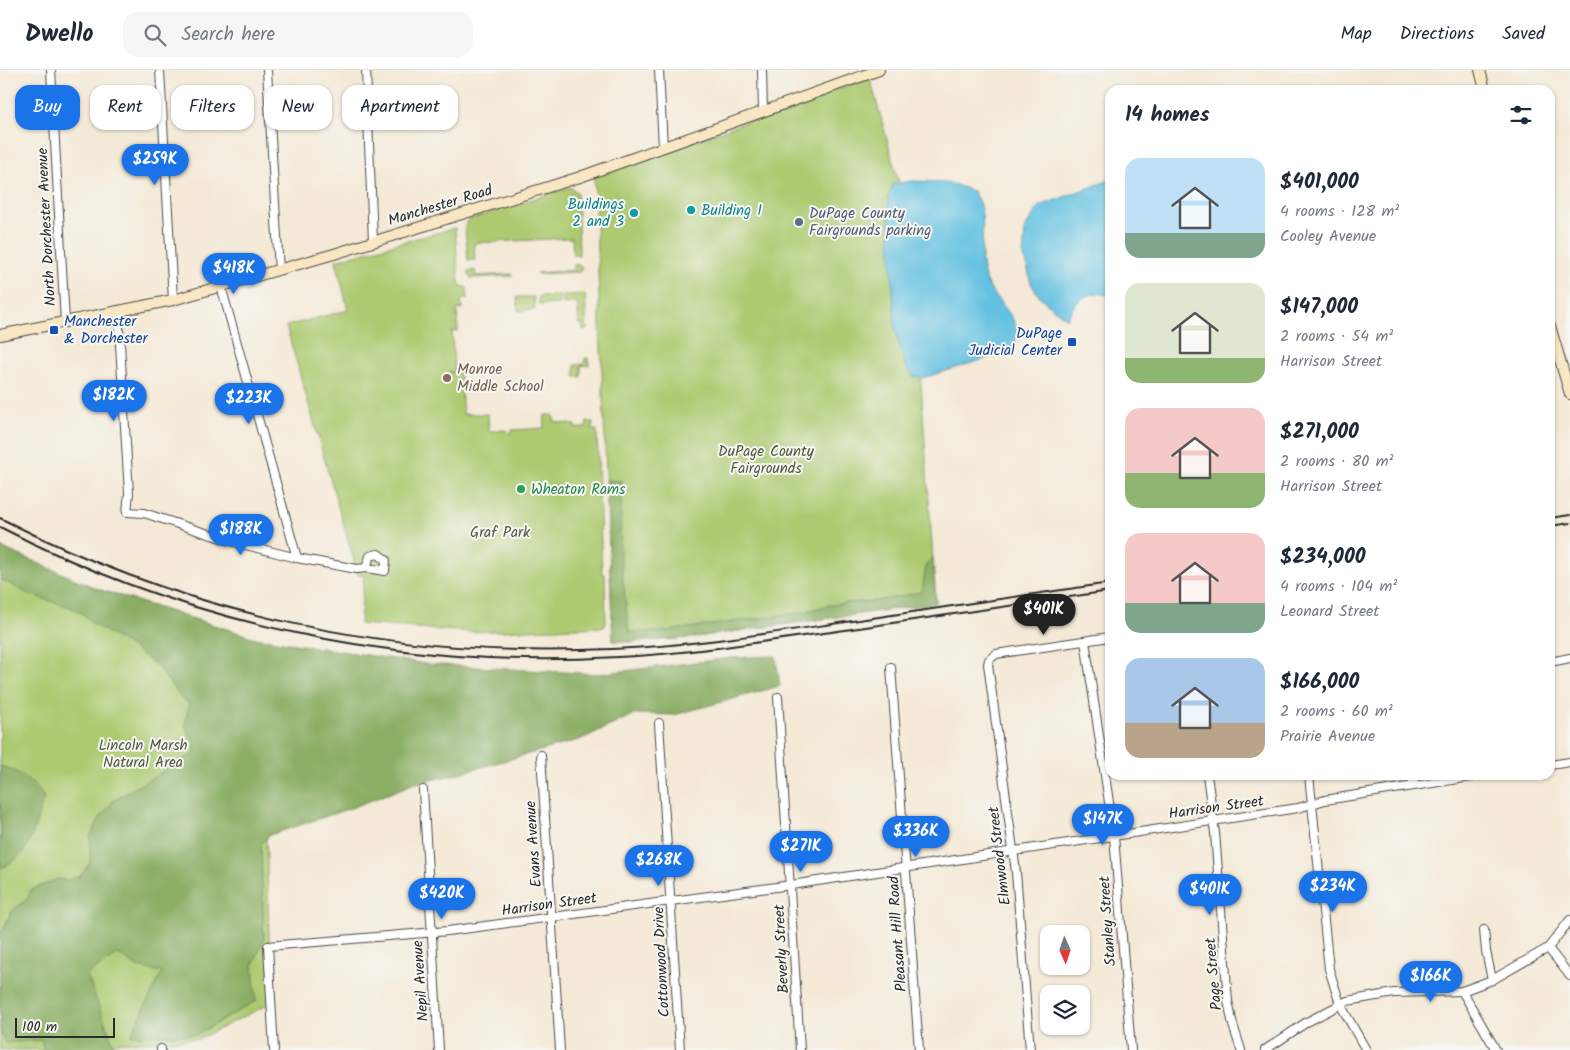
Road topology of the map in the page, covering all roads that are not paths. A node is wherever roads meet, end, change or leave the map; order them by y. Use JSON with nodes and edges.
{"nodes":[{"id":1,"x":51,"y":70,"type":"edge"},
{"id":2,"x":160,"y":70,"type":"edge"},
{"id":3,"x":267,"y":70,"type":"edge"},
{"id":4,"x":366,"y":70,"type":"edge"},
{"id":5,"x":659,"y":70,"type":"edge"},
{"id":6,"x":762,"y":70,"type":"edge"},
{"id":7,"x":879,"y":70,"type":"edge"},
{"id":8,"x":1480,"y":70,"type":"edge"},
{"id":9,"x":866,"y":72,"type":"edge"},
{"id":10,"x":367,"y":85,"type":"edge"},
{"id":11,"x":1484,"y":85,"type":"edge"},
{"id":12,"x":763,"y":111,"type":"junction"},
{"id":13,"x":369,"y":130,"type":"edge"},
{"id":14,"x":663,"y":147,"type":"junction"},
{"id":15,"x":373,"y":241,"type":"junction"},
{"id":16,"x":278,"y":270,"type":"junction"},
{"id":17,"x":221,"y":286,"type":"junction"},
{"id":18,"x":173,"y":300,"type":"junction"},
{"id":19,"x":118,"y":311,"type":"junction"},
{"id":20,"x":65,"y":322,"type":"junction"},
{"id":21,"x":0,"y":335,"type":"edge"},
{"id":22,"x":1555,"y":343,"type":"edge"},
{"id":23,"x":1570,"y":394,"type":"edge"},
{"id":24,"x":297,"y":558,"type":"junction"},
{"id":25,"x":366,"y":568,"type":"dead end"},
{"id":26,"x":1105,"y":638,"type":"edge"},
{"id":27,"x":1086,"y":641,"type":"junction"},
{"id":28,"x":1570,"y":658,"type":"edge"},
{"id":29,"x":1555,"y":661,"type":"edge"},
{"id":30,"x":891,"y":667,"type":"dead end"},
{"id":31,"x":778,"y":697,"type":"dead end"},
{"id":32,"x":659,"y":723,"type":"dead end"},
{"id":33,"x":541,"y":755,"type":"dead end"},
{"id":34,"x":1570,"y":762,"type":"edge"},
{"id":35,"x":1555,"y":764,"type":"edge"},
{"id":36,"x":1105,"y":773,"type":"edge"},
{"id":37,"x":1106,"y":780,"type":"edge"},
{"id":38,"x":1208,"y":780,"type":"edge"},
{"id":39,"x":1310,"y":780,"type":"edge"},
{"id":40,"x":1412,"y":780,"type":"edge"},
{"id":41,"x":1448,"y":780,"type":"edge"},
{"id":42,"x":1413,"y":785,"type":"junction"},
{"id":43,"x":423,"y":790,"type":"dead end"},
{"id":44,"x":1312,"y":803,"type":"junction"},
{"id":45,"x":1214,"y":821,"type":"junction"},
{"id":46,"x":1114,"y":836,"type":"junction"},
{"id":47,"x":1014,"y":852,"type":"junction"},
{"id":48,"x":906,"y":868,"type":"junction"},
{"id":49,"x":791,"y":886,"type":"junction"},
{"id":50,"x":671,"y":901,"type":"junction"},
{"id":51,"x":552,"y":917,"type":"junction"},
{"id":52,"x":1570,"y":920,"type":"edge"},
{"id":53,"x":1484,"y":930,"type":"dead end"},
{"id":54,"x":431,"y":933,"type":"junction"},
{"id":55,"x":1548,"y":948,"type":"junction"},
{"id":56,"x":1570,"y":976,"type":"edge"},
{"id":57,"x":1492,"y":980,"type":"junction"},
{"id":58,"x":1462,"y":991,"type":"junction"},
{"id":59,"x":1340,"y":1004,"type":"junction"},
{"id":60,"x":274,"y":1050,"type":"edge"},
{"id":61,"x":439,"y":1050,"type":"edge"},
{"id":62,"x":560,"y":1050,"type":"edge"},
{"id":63,"x":680,"y":1050,"type":"edge"},
{"id":64,"x":800,"y":1050,"type":"edge"},
{"id":65,"x":920,"y":1050,"type":"edge"},
{"id":66,"x":1030,"y":1050,"type":"edge"},
{"id":67,"x":1130,"y":1050,"type":"edge"},
{"id":68,"x":1241,"y":1050,"type":"edge"},
{"id":69,"x":1265,"y":1050,"type":"edge"},
{"id":70,"x":1366,"y":1050,"type":"edge"},
{"id":71,"x":1496,"y":1050,"type":"edge"}],
"edges":[{"from":1,"to":20,"type":"street","name":"North Dorchester Avenue"},
{"from":2,"to":18,"type":"street"},
{"from":3,"to":16,"type":"street"},
{"from":4,"to":10,"type":"street"},
{"from":5,"to":14,"type":"street"},
{"from":6,"to":12,"type":"street"},
{"from":7,"to":9,"type":"street","name":"Manchester Road"},
{"from":8,"to":11,"type":"street"},
{"from":9,"to":12,"type":"street","name":"Manchester Road"},
{"from":12,"to":14,"type":"street","name":"Manchester Road"},
{"from":13,"to":15,"type":"street"},
{"from":14,"to":15,"type":"street","name":"Manchester Road"},
{"from":15,"to":16,"type":"street","name":"Manchester Road"},
{"from":16,"to":17,"type":"street","name":"Manchester Road"},
{"from":17,"to":18,"type":"street","name":"Manchester Road"},
{"from":17,"to":24,"type":"street"},
{"from":18,"to":19,"type":"street","name":"Manchester Road"},
{"from":19,"to":20,"type":"street","name":"Manchester Road"},
{"from":19,"to":24,"type":"street"},
{"from":20,"to":21,"type":"street","name":"Manchester Road"},
{"from":22,"to":23,"type":"street"},
{"from":24,"to":25,"type":"street"},
{"from":26,"to":27,"type":"street"},
{"from":27,"to":36,"type":"street","name":"Stanley Street"},
{"from":27,"to":47,"type":"street","name":"Elmwood Street"},
{"from":28,"to":29,"type":"street"},
{"from":30,"to":48,"type":"street","name":"Pleasant Hill Road"},
{"from":31,"to":49,"type":"street","name":"Beverly Street"},
{"from":32,"to":50,"type":"street","name":"Cottonwood Drive"},
{"from":33,"to":51,"type":"street","name":"Evans Avenue"},
{"from":34,"to":35,"type":"street"},
{"from":37,"to":46,"type":"street","name":"Stanley Street"},
{"from":38,"to":45,"type":"street","name":"Page Street"},
{"from":39,"to":44,"type":"street"},
{"from":40,"to":42,"type":"street"},
{"from":41,"to":42,"type":"street","name":"Harrison Street"},
{"from":42,"to":44,"type":"street","name":"Harrison Street"},
{"from":43,"to":54,"type":"street","name":"Nepil Avenue"},
{"from":44,"to":45,"type":"street","name":"Harrison Street"},
{"from":44,"to":59,"type":"street"},
{"from":45,"to":46,"type":"street","name":"Harrison Street"},
{"from":45,"to":68,"type":"street","name":"Page Street"},
{"from":46,"to":47,"type":"street","name":"Harrison Street"},
{"from":46,"to":67,"type":"street","name":"Stanley Street"},
{"from":47,"to":48,"type":"street","name":"Harrison Street"},
{"from":47,"to":66,"type":"street","name":"Elmwood Street"},
{"from":48,"to":49,"type":"street","name":"Harrison Street"},
{"from":48,"to":65,"type":"street","name":"Pleasant Hill Road"},
{"from":49,"to":50,"type":"street","name":"Harrison Street"},
{"from":49,"to":64,"type":"street","name":"Beverly Street"},
{"from":50,"to":51,"type":"street","name":"Harrison Street"},
{"from":50,"to":63,"type":"street","name":"Cottonwood Drive"},
{"from":51,"to":54,"type":"street","name":"Harrison Street"},
{"from":51,"to":62,"type":"street","name":"Evans Avenue"},
{"from":52,"to":55,"type":"street"},
{"from":53,"to":57,"type":"street"},
{"from":54,"to":60,"type":"street","name":"Harrison Street"},
{"from":54,"to":61,"type":"street","name":"Nepil Avenue"},
{"from":55,"to":56,"type":"street"},
{"from":55,"to":57,"type":"street"},
{"from":57,"to":58,"type":"street"},
{"from":58,"to":59,"type":"street"},
{"from":58,"to":71,"type":"street"},
{"from":59,"to":69,"type":"street"},
{"from":59,"to":70,"type":"street"}]}
